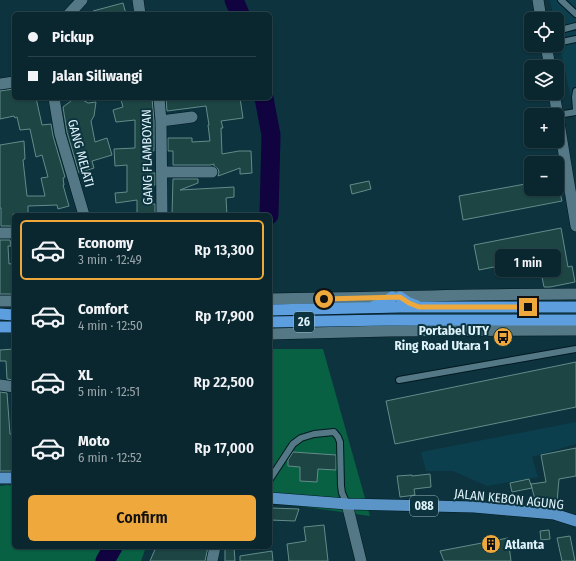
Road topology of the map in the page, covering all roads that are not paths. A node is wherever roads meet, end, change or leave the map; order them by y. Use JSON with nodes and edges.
{"nodes":[{"id":1,"x":82,"y":0,"type":"edge"},
{"id":2,"x":138,"y":0,"type":"edge"},
{"id":3,"x":538,"y":0,"type":"edge"},
{"id":4,"x":562,"y":0,"type":"edge"},
{"id":5,"x":71,"y":12,"type":"edge"},
{"id":6,"x":140,"y":12,"type":"edge"},
{"id":7,"x":541,"y":12,"type":"edge"},
{"id":8,"x":576,"y":14,"type":"edge"},
{"id":9,"x":576,"y":26,"type":"edge"},
{"id":10,"x":564,"y":29,"type":"edge"},
{"id":11,"x":576,"y":39,"type":"edge"},
{"id":12,"x":564,"y":42,"type":"edge"},
{"id":13,"x":12,"y":82,"type":"edge"},
{"id":14,"x":0,"y":84,"type":"edge"},
{"id":15,"x":576,"y":91,"type":"edge"},
{"id":16,"x":54,"y":100,"type":"edge"},
{"id":17,"x":159,"y":100,"type":"edge"},
{"id":18,"x":576,"y":110,"type":"edge"},
{"id":19,"x":564,"y":113,"type":"edge"},
{"id":20,"x":192,"y":117,"type":"dead end"},
{"id":21,"x":161,"y":121,"type":"junction"},
{"id":22,"x":563,"y":148,"type":"edge"},
{"id":23,"x":162,"y":172,"type":"junction"},
{"id":24,"x":212,"y":172,"type":"dead end"},
{"id":25,"x":83,"y":213,"type":"edge"},
{"id":26,"x":162,"y":213,"type":"edge"},
{"id":27,"x":576,"y":226,"type":"edge"},
{"id":28,"x":0,"y":233,"type":"edge"},
{"id":29,"x":12,"y":233,"type":"edge"},
{"id":30,"x":576,"y":294,"type":"edge"},
{"id":31,"x":396,"y":297,"type":"junction"},
{"id":32,"x":272,"y":299,"type":"edge"},
{"id":33,"x":0,"y":301,"type":"edge"},
{"id":34,"x":12,"y":301,"type":"edge"},
{"id":35,"x":338,"y":303,"type":"junction"},
{"id":36,"x":419,"y":307,"type":"junction"},
{"id":37,"x":576,"y":307,"type":"edge"},
{"id":38,"x":368,"y":308,"type":"junction"},
{"id":39,"x":272,"y":310,"type":"edge"},
{"id":40,"x":0,"y":314,"type":"edge"},
{"id":41,"x":12,"y":315,"type":"edge"},
{"id":42,"x":576,"y":320,"type":"edge"},
{"id":43,"x":272,"y":322,"type":"edge"},
{"id":44,"x":389,"y":325,"type":"junction"},
{"id":45,"x":0,"y":327,"type":"edge"},
{"id":46,"x":12,"y":327,"type":"edge"},
{"id":47,"x":576,"y":330,"type":"edge"},
{"id":48,"x":272,"y":334,"type":"edge"},
{"id":49,"x":576,"y":349,"type":"edge"},
{"id":50,"x":399,"y":380,"type":"dead end"},
{"id":51,"x":0,"y":385,"type":"edge"},
{"id":52,"x":12,"y":387,"type":"edge"},
{"id":53,"x":272,"y":476,"type":"edge"},
{"id":54,"x":0,"y":478,"type":"edge"},
{"id":55,"x":12,"y":478,"type":"edge"},
{"id":56,"x":272,"y":498,"type":"edge"},
{"id":57,"x":347,"y":504,"type":"junction"},
{"id":58,"x":576,"y":521,"type":"edge"},
{"id":59,"x":215,"y":549,"type":"edge"},
{"id":60,"x":212,"y":561,"type":"edge"},
{"id":61,"x":361,"y":561,"type":"edge"}],
"edges":[{"from":1,"to":5,"type":"street"},
{"from":2,"to":6,"type":"street"},
{"from":3,"to":7,"type":"street"},
{"from":4,"to":8,"type":"lane"},
{"from":9,"to":10,"type":"lane"},
{"from":11,"to":12,"type":"lane"},
{"from":13,"to":14,"type":"street"},
{"from":15,"to":18,"type":"lane"},
{"from":16,"to":25,"type":"street","name":"GANG MELATI"},
{"from":17,"to":21,"type":"street","name":"GANG FLAMBOYAN"},
{"from":18,"to":19,"type":"lane"},
{"from":20,"to":21,"type":"street"},
{"from":21,"to":23,"type":"street","name":"GANG FLAMBOYAN"},
{"from":22,"to":27,"type":"street"},
{"from":23,"to":24,"type":"street"},
{"from":23,"to":26,"type":"street","name":"GANG FLAMBOYAN"},
{"from":28,"to":29,"type":"street"},
{"from":30,"to":31,"type":"street"},
{"from":31,"to":35,"type":"street","number":"26"},
{"from":31,"to":36,"type":"highway","number":"26"},
{"from":31,"to":38,"type":"highway","number":"26"},
{"from":32,"to":35,"type":"street"},
{"from":33,"to":34,"type":"street"},
{"from":35,"to":38,"type":"highway","number":"26"},
{"from":35,"to":39,"type":"highway","number":"26"},
{"from":36,"to":37,"type":"highway","number":"26"},
{"from":36,"to":38,"type":"highway","number":"26"},
{"from":40,"to":41,"type":"highway"},
{"from":42,"to":44,"type":"highway","number":"26"},
{"from":43,"to":44,"type":"highway","number":"26"},
{"from":44,"to":47,"type":"street"},
{"from":44,"to":48,"type":"street"},
{"from":45,"to":46,"type":"highway"},
{"from":49,"to":50,"type":"lane"},
{"from":51,"to":52,"type":"street"},
{"from":53,"to":57,"type":"lane"},
{"from":54,"to":55,"type":"main road"},
{"from":56,"to":57,"type":"main road","name":"JALAN KEBON AGUNG","number":"088"},
{"from":57,"to":58,"type":"main road","name":"JALAN KEBON AGUNG","number":"088"},
{"from":57,"to":61,"type":"street"},
{"from":59,"to":60,"type":"street"}]}
